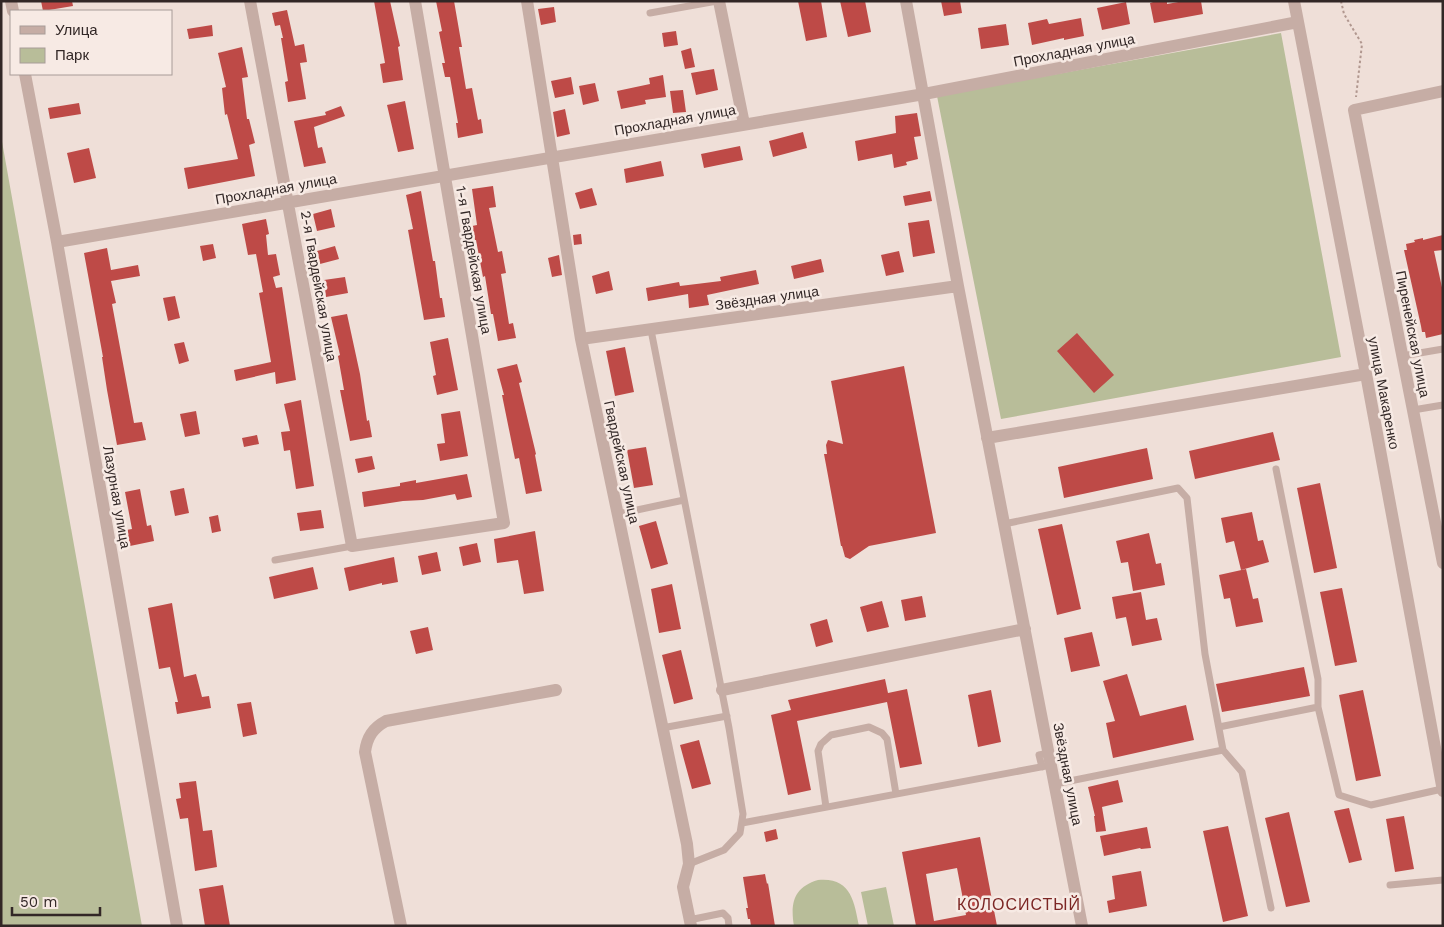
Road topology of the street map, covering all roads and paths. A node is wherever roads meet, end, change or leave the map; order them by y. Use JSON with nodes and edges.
{"nodes":[{"id":1,"x":250,"y":1,"type":"edge"},
{"id":2,"x":415,"y":1,"type":"edge"},
{"id":3,"x":527,"y":1,"type":"edge"},
{"id":4,"x":718,"y":1,"type":"edge"},
{"id":5,"x":906,"y":1,"type":"edge"},
{"id":6,"x":1294,"y":1,"type":"edge"},
{"id":7,"x":1341,"y":1,"type":"edge"},
{"id":8,"x":650,"y":13,"type":"dead end"},
{"id":9,"x":1298,"y":22,"type":"junction"},
{"id":10,"x":25,"y":75,"type":"edge"},
{"id":11,"x":1443,"y":91,"type":"edge"},
{"id":12,"x":924,"y":94,"type":"junction"},
{"id":13,"x":1354,"y":110,"type":"junction"},
{"id":14,"x":744,"y":124,"type":"junction"},
{"id":15,"x":550,"y":156,"type":"junction"},
{"id":16,"x":445,"y":176,"type":"junction"},
{"id":17,"x":289,"y":202,"type":"junction"},
{"id":18,"x":57,"y":242,"type":"junction"},
{"id":19,"x":958,"y":286,"type":"junction"},
{"id":20,"x":651,"y":330,"type":"junction"},
{"id":21,"x":581,"y":339,"type":"junction"},
{"id":22,"x":1443,"y":349,"type":"edge"},
{"id":23,"x":1402,"y":356,"type":"junction"},
{"id":24,"x":1366,"y":374,"type":"junction"},
{"id":25,"x":1443,"y":406,"type":"edge"},
{"id":26,"x":1413,"y":410,"type":"junction"},
{"id":27,"x":988,"y":438,"type":"junction"},
{"id":28,"x":1276,"y":469,"type":"dead end"},
{"id":29,"x":684,"y":500,"type":"junction"},
{"id":30,"x":618,"y":514,"type":"junction"},
{"id":31,"x":1004,"y":524,"type":"junction"},
{"id":32,"x":352,"y":546,"type":"junction"},
{"id":33,"x":275,"y":560,"type":"dead end"},
{"id":34,"x":1443,"y":563,"type":"edge"},
{"id":35,"x":1025,"y":629,"type":"junction"},
{"id":36,"x":556,"y":690,"type":"dead end"},
{"id":37,"x":722,"y":690,"type":"junction"},
{"id":38,"x":1318,"y":707,"type":"junction"},
{"id":39,"x":727,"y":716,"type":"junction"},
{"id":40,"x":1219,"y":727,"type":"junction"},
{"id":41,"x":662,"y":728,"type":"junction"},
{"id":42,"x":1223,"y":750,"type":"junction"},
{"id":43,"x":1047,"y":761,"type":"junction"},
{"id":44,"x":1055,"y":784,"type":"junction"},
{"id":45,"x":1443,"y":790,"type":"edge"},
{"id":46,"x":896,"y":794,"type":"junction"},
{"id":47,"x":826,"y":807,"type":"junction"},
{"id":48,"x":742,"y":823,"type":"junction"},
{"id":49,"x":688,"y":864,"type":"junction"},
{"id":50,"x":1443,"y":880,"type":"edge"},
{"id":51,"x":1390,"y":885,"type":"dead end"},
{"id":52,"x":1271,"y":908,"type":"dead end"},
{"id":53,"x":690,"y":923,"type":"edge"},
{"id":54,"x":177,"y":926,"type":"edge"},
{"id":55,"x":401,"y":926,"type":"edge"},
{"id":56,"x":729,"y":926,"type":"edge"},
{"id":57,"x":1082,"y":926,"type":"edge"}],
"edges":[{"from":1,"to":17,"type":"street","name":"2-я Гвардейская улица"},
{"from":2,"to":16,"type":"street","name":"1-я Гвардейская улица"},
{"from":3,"to":15,"type":"street","name":"Гвардейская улица"},
{"from":4,"to":8,"type":"lane"},
{"from":4,"to":14,"type":"street"},
{"from":5,"to":12,"type":"street","name":"Звёздная улица"},
{"from":6,"to":9,"type":"street","name":"улица Макаренко"},
{"from":7,"to":13,"type":"path"},
{"from":9,"to":12,"type":"street","name":"Прохладная улица"},
{"from":9,"to":24,"type":"street","name":"улица Макаренко"},
{"from":10,"to":18,"type":"street","name":"Лазурная улица"},
{"from":11,"to":13,"type":"street"},
{"from":12,"to":14,"type":"street","name":"Прохладная улица"},
{"from":12,"to":19,"type":"street","name":"Звёздная улица"},
{"from":13,"to":23,"type":"street","name":"Пиренейская улица"},
{"from":14,"to":15,"type":"street","name":"Прохладная улица"},
{"from":15,"to":16,"type":"street","name":"Прохладная улица"},
{"from":15,"to":21,"type":"street","name":"Гвардейская улица"},
{"from":16,"to":17,"type":"street","name":"Прохладная улица"},
{"from":16,"to":32,"type":"street","name":"1-я Гвардейская улица"},
{"from":17,"to":18,"type":"street","name":"Прохладная улица"},
{"from":17,"to":32,"type":"street","name":"2-я Гвардейская улица"},
{"from":18,"to":54,"type":"street","name":"Лазурная улица"},
{"from":19,"to":20,"type":"street","name":"Звёздная улица"},
{"from":19,"to":27,"type":"street","name":"Звёздная улица"},
{"from":20,"to":21,"type":"street","name":"Звёздная улица"},
{"from":20,"to":29,"type":"lane"},
{"from":21,"to":30,"type":"street","name":"Гвардейская улица"},
{"from":22,"to":23,"type":"lane"},
{"from":23,"to":26,"type":"street","name":"Пиренейская улица"},
{"from":24,"to":27,"type":"street"},
{"from":24,"to":45,"type":"street","name":"улица Макаренко"},
{"from":25,"to":26,"type":"lane"},
{"from":26,"to":34,"type":"street","name":"Пиренейская улица"},
{"from":27,"to":31,"type":"street","name":"Звёздная улица"},
{"from":28,"to":38,"type":"lane"},
{"from":29,"to":30,"type":"lane"},
{"from":29,"to":37,"type":"lane"},
{"from":30,"to":41,"type":"street","name":"Гвардейская улица"},
{"from":31,"to":35,"type":"street","name":"Звёздная улица"},
{"from":31,"to":40,"type":"lane"},
{"from":32,"to":33,"type":"lane"},
{"from":35,"to":37,"type":"street"},
{"from":35,"to":43,"type":"street","name":"Звёздная улица"},
{"from":36,"to":55,"type":"street"},
{"from":37,"to":39,"type":"lane"},
{"from":38,"to":40,"type":"lane"},
{"from":38,"to":45,"type":"lane"},
{"from":39,"to":41,"type":"lane"},
{"from":39,"to":48,"type":"lane"},
{"from":40,"to":42,"type":"lane"},
{"from":41,"to":49,"type":"street","name":"Гвардейская улица"},
{"from":42,"to":44,"type":"lane"},
{"from":42,"to":52,"type":"lane"},
{"from":43,"to":44,"type":"street","name":"Звёздная улица"},
{"from":43,"to":46,"type":"lane"},
{"from":44,"to":57,"type":"street","name":"Звёздная улица"},
{"from":46,"to":47,"type":"lane"},
{"from":46,"to":47,"type":"lane"},
{"from":47,"to":48,"type":"lane"},
{"from":48,"to":49,"type":"lane"},
{"from":49,"to":53,"type":"street","name":"Гвардейская улица"},
{"from":50,"to":51,"type":"lane"},
{"from":53,"to":56,"type":"lane"}]}
